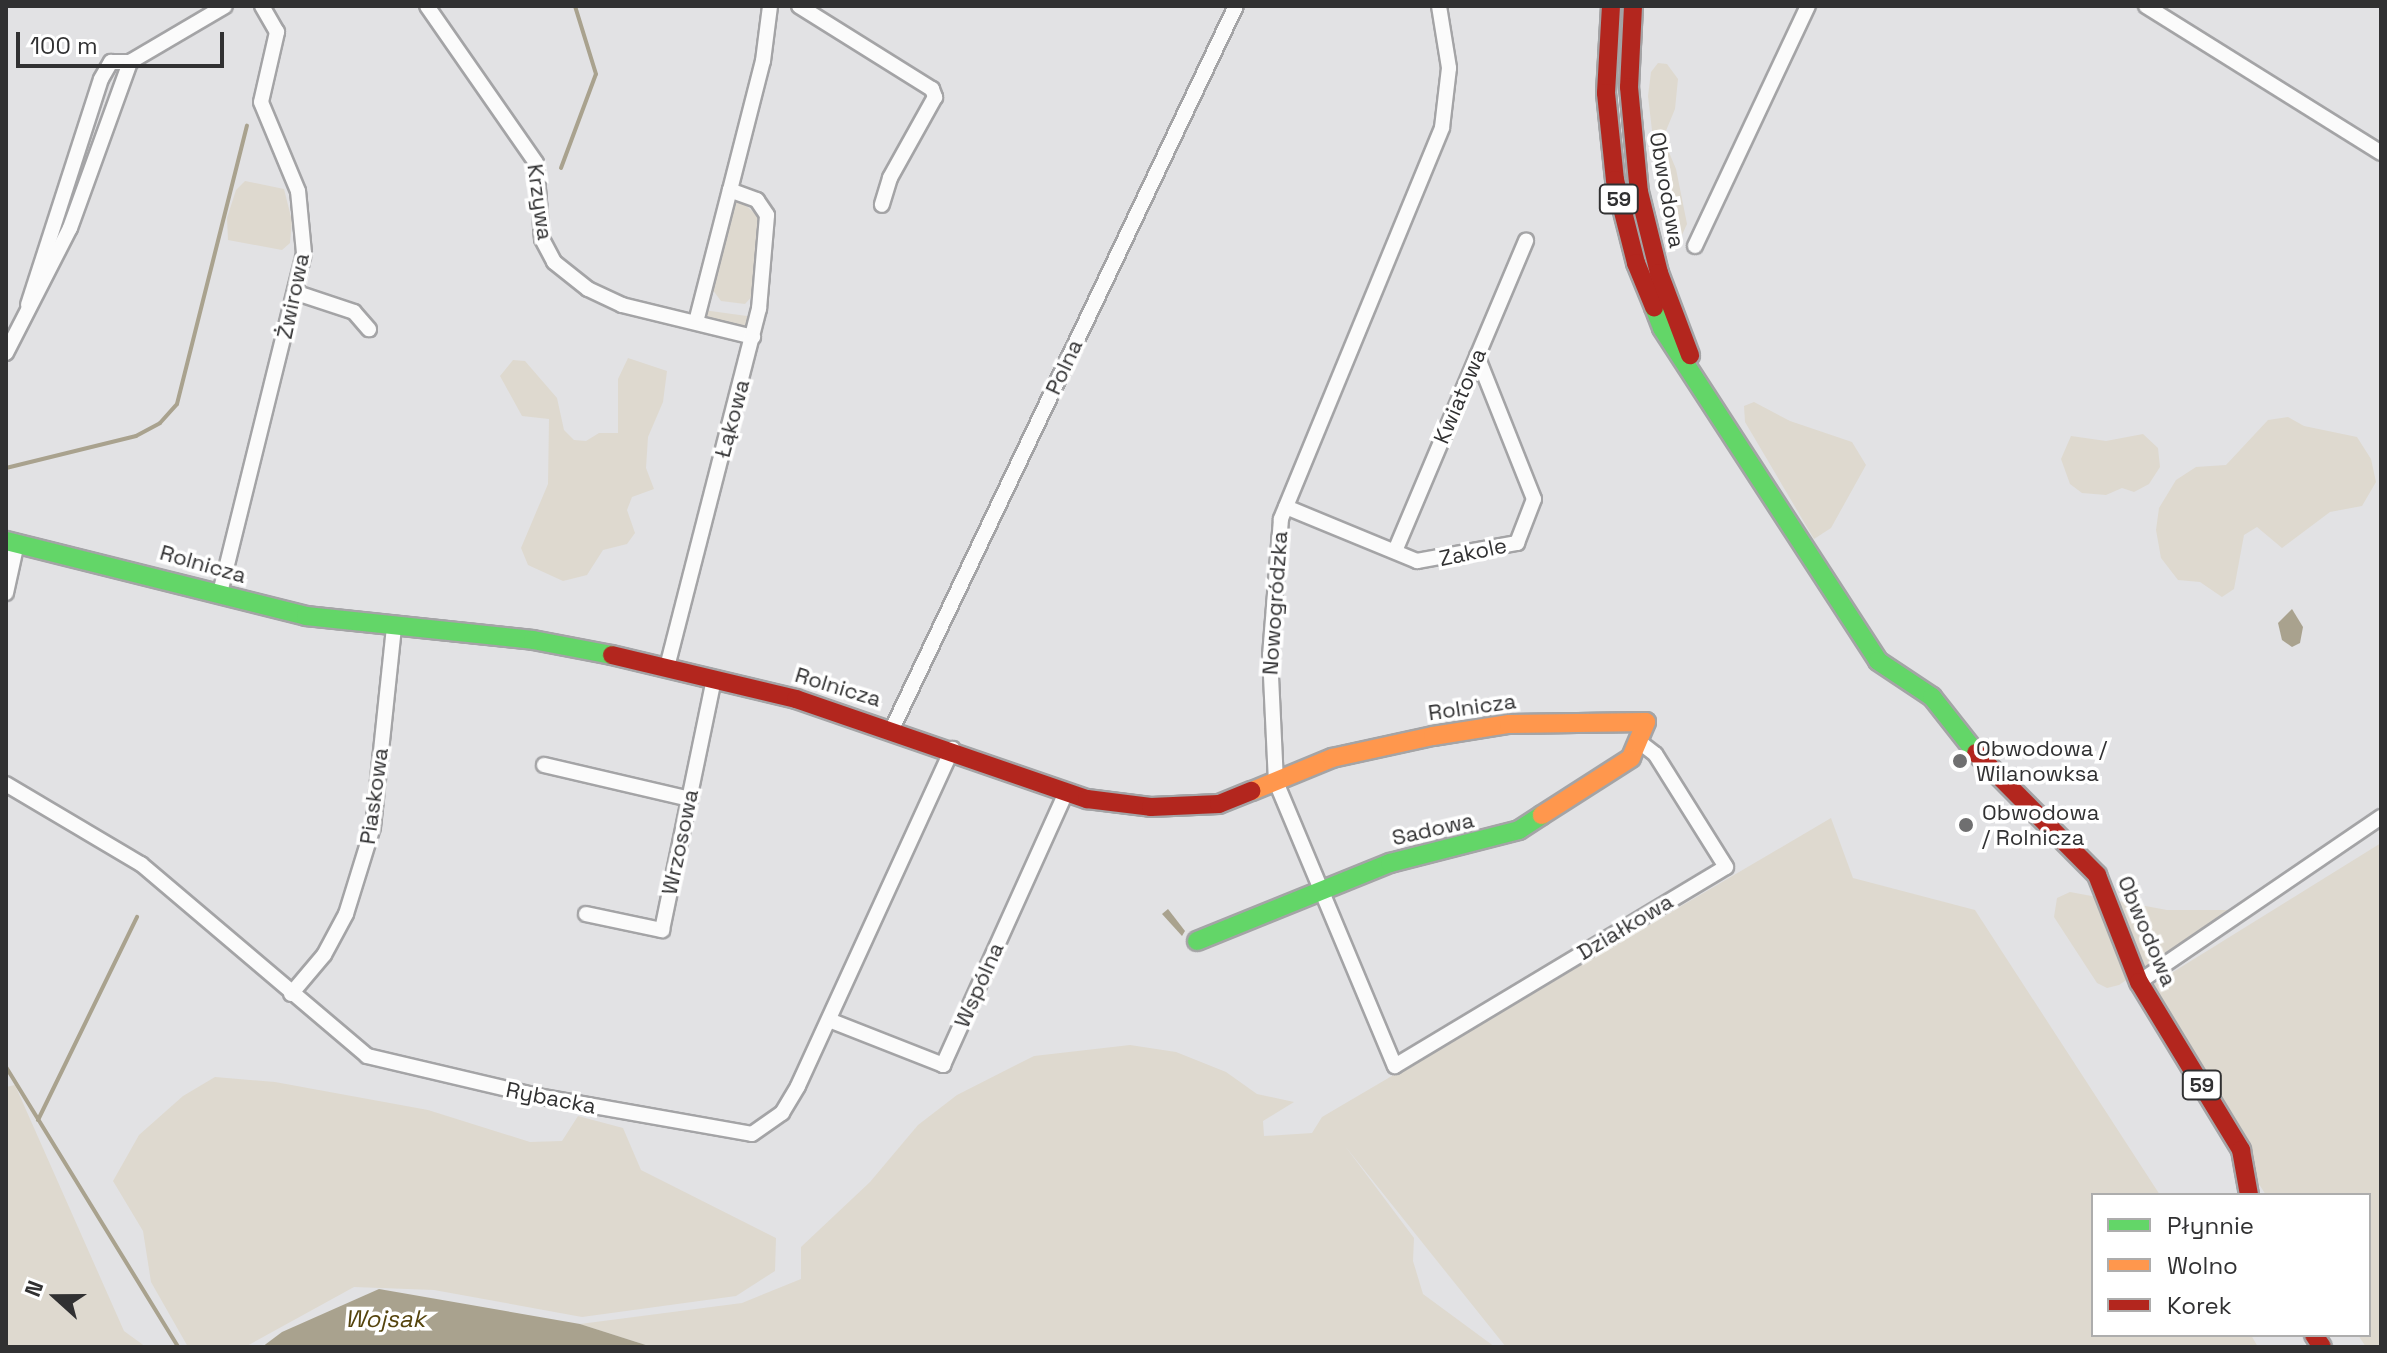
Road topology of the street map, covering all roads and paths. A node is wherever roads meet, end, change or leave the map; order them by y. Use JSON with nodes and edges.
{"nodes":[{"id":1,"x":225,"y":6,"type":"edge"},
{"id":2,"x":262,"y":6,"type":"edge"},
{"id":3,"x":427,"y":6,"type":"edge"},
{"id":4,"x":770,"y":6,"type":"edge"},
{"id":5,"x":799,"y":6,"type":"edge"},
{"id":6,"x":1236,"y":6,"type":"edge"},
{"id":7,"x":1439,"y":6,"type":"edge"},
{"id":8,"x":1611,"y":6,"type":"edge"},
{"id":9,"x":1633,"y":6,"type":"edge"},
{"id":10,"x":1808,"y":6,"type":"edge"},
{"id":11,"x":2146,"y":6,"type":"edge"},
{"id":12,"x":2381,"y":153,"type":"edge"},
{"id":13,"x":730,"y":190,"type":"junction"},
{"id":14,"x":882,"y":205,"type":"dead end"},
{"id":15,"x":1526,"y":241,"type":"dead end"},
{"id":16,"x":1695,"y":246,"type":"dead end"},
{"id":17,"x":297,"y":293,"type":"junction"},
{"id":18,"x":696,"y":322,"type":"junction"},
{"id":19,"x":369,"y":329,"type":"dead end"},
{"id":20,"x":753,"y":337,"type":"junction"},
{"id":21,"x":6,"y":353,"type":"edge"},
{"id":22,"x":1477,"y":356,"type":"junction"},
{"id":23,"x":1696,"y":376,"type":"junction"},
{"id":24,"x":1286,"y":507,"type":"junction"},
{"id":25,"x":12,"y":542,"type":"edge"},
{"id":26,"x":1395,"y":551,"type":"junction"},
{"id":27,"x":6,"y":593,"type":"edge"},
{"id":28,"x":220,"y":593,"type":"junction"},
{"id":29,"x":394,"y":627,"type":"junction"},
{"id":30,"x":667,"y":667,"type":"junction"},
{"id":31,"x":714,"y":679,"type":"junction"},
{"id":32,"x":892,"y":729,"type":"junction"},
{"id":33,"x":1641,"y":743,"type":"junction"},
{"id":34,"x":952,"y":749,"type":"junction"},
{"id":35,"x":544,"y":765,"type":"dead end"},
{"id":36,"x":1276,"y":782,"type":"junction"},
{"id":37,"x":6,"y":784,"type":"edge"},
{"id":38,"x":1066,"y":793,"type":"junction"},
{"id":39,"x":690,"y":799,"type":"junction"},
{"id":40,"x":2381,"y":817,"type":"edge"},
{"id":41,"x":1321,"y":891,"type":"junction"},
{"id":42,"x":586,"y":914,"type":"dead end"},
{"id":43,"x":1197,"y":941,"type":"dead end"},
{"id":44,"x":2139,"y":982,"type":"junction"},
{"id":45,"x":291,"y":994,"type":"junction"},
{"id":46,"x":829,"y":1020,"type":"junction"},
{"id":47,"x":1395,"y":1066,"type":"joint"},
{"id":48,"x":2249,"y":1193,"type":"edge"}],
"edges":[{"from":1,"to":21,"type":"street"},
{"from":2,"to":17,"type":"street","name":"Żwirowa"},
{"from":3,"to":18,"type":"street","name":"Krzywa"},
{"from":4,"to":13,"type":"street"},
{"from":5,"to":14,"type":"street"},
{"from":6,"to":32,"type":"street","name":"Polna"},
{"from":7,"to":24,"type":"street","name":"Nowogródzka"},
{"from":8,"to":23,"type":"street","name":"Obwodowa","number":"59"},
{"from":9,"to":23,"type":"street","name":"Obwodowa","number":"59"},
{"from":10,"to":16,"type":"street"},
{"from":11,"to":12,"type":"street"},
{"from":13,"to":18,"type":"street"},
{"from":13,"to":20,"type":"street","name":"Łąkowa"},
{"from":15,"to":22,"type":"street","name":"Kwiatowa"},
{"from":17,"to":19,"type":"street"},
{"from":17,"to":28,"type":"street","name":"Żwirowa"},
{"from":18,"to":20,"type":"street","name":"Krzywa"},
{"from":20,"to":30,"type":"street","name":"Łąkowa"},
{"from":22,"to":26,"type":"street","name":"Kwiatowa"},
{"from":22,"to":26,"type":"street","name":"Zakole"},
{"from":23,"to":44,"type":"street","name":"Obwodowa","number":"59"},
{"from":24,"to":26,"type":"street","name":"Zakole"},
{"from":24,"to":36,"type":"street","name":"Nowogródzka"},
{"from":25,"to":27,"type":"street"},
{"from":25,"to":28,"type":"street","name":"Rolnicza"},
{"from":28,"to":29,"type":"street","name":"Rolnicza"},
{"from":29,"to":30,"type":"street","name":"Rolnicza"},
{"from":29,"to":45,"type":"street","name":"Piaskowa"},
{"from":30,"to":31,"type":"street","name":"Rolnicza"},
{"from":31,"to":32,"type":"street","name":"Rolnicza"},
{"from":31,"to":39,"type":"street","name":"Wrzosowa"},
{"from":32,"to":34,"type":"street","name":"Rolnicza"},
{"from":33,"to":36,"type":"street","name":"Rolnicza"},
{"from":33,"to":41,"type":"street","name":"Sadowa"},
{"from":33,"to":47,"type":"street","name":"Działkowa"},
{"from":34,"to":38,"type":"street","name":"Rolnicza"},
{"from":34,"to":46,"type":"street","name":"Rybacka"},
{"from":35,"to":39,"type":"street"},
{"from":36,"to":38,"type":"street","name":"Rolnicza"},
{"from":36,"to":41,"type":"street","name":"Nowogródzka"},
{"from":37,"to":45,"type":"street","name":"Rybacka"},
{"from":38,"to":46,"type":"street","name":"Wspólna"},
{"from":39,"to":42,"type":"street","name":"Wrzosowa"},
{"from":40,"to":44,"type":"street"},
{"from":41,"to":43,"type":"street","name":"Sadowa"},
{"from":41,"to":47,"type":"street","name":"Nowogródzka"},
{"from":44,"to":48,"type":"street","name":"Obwodowa","number":"59"},
{"from":45,"to":46,"type":"street","name":"Rybacka"}]}
